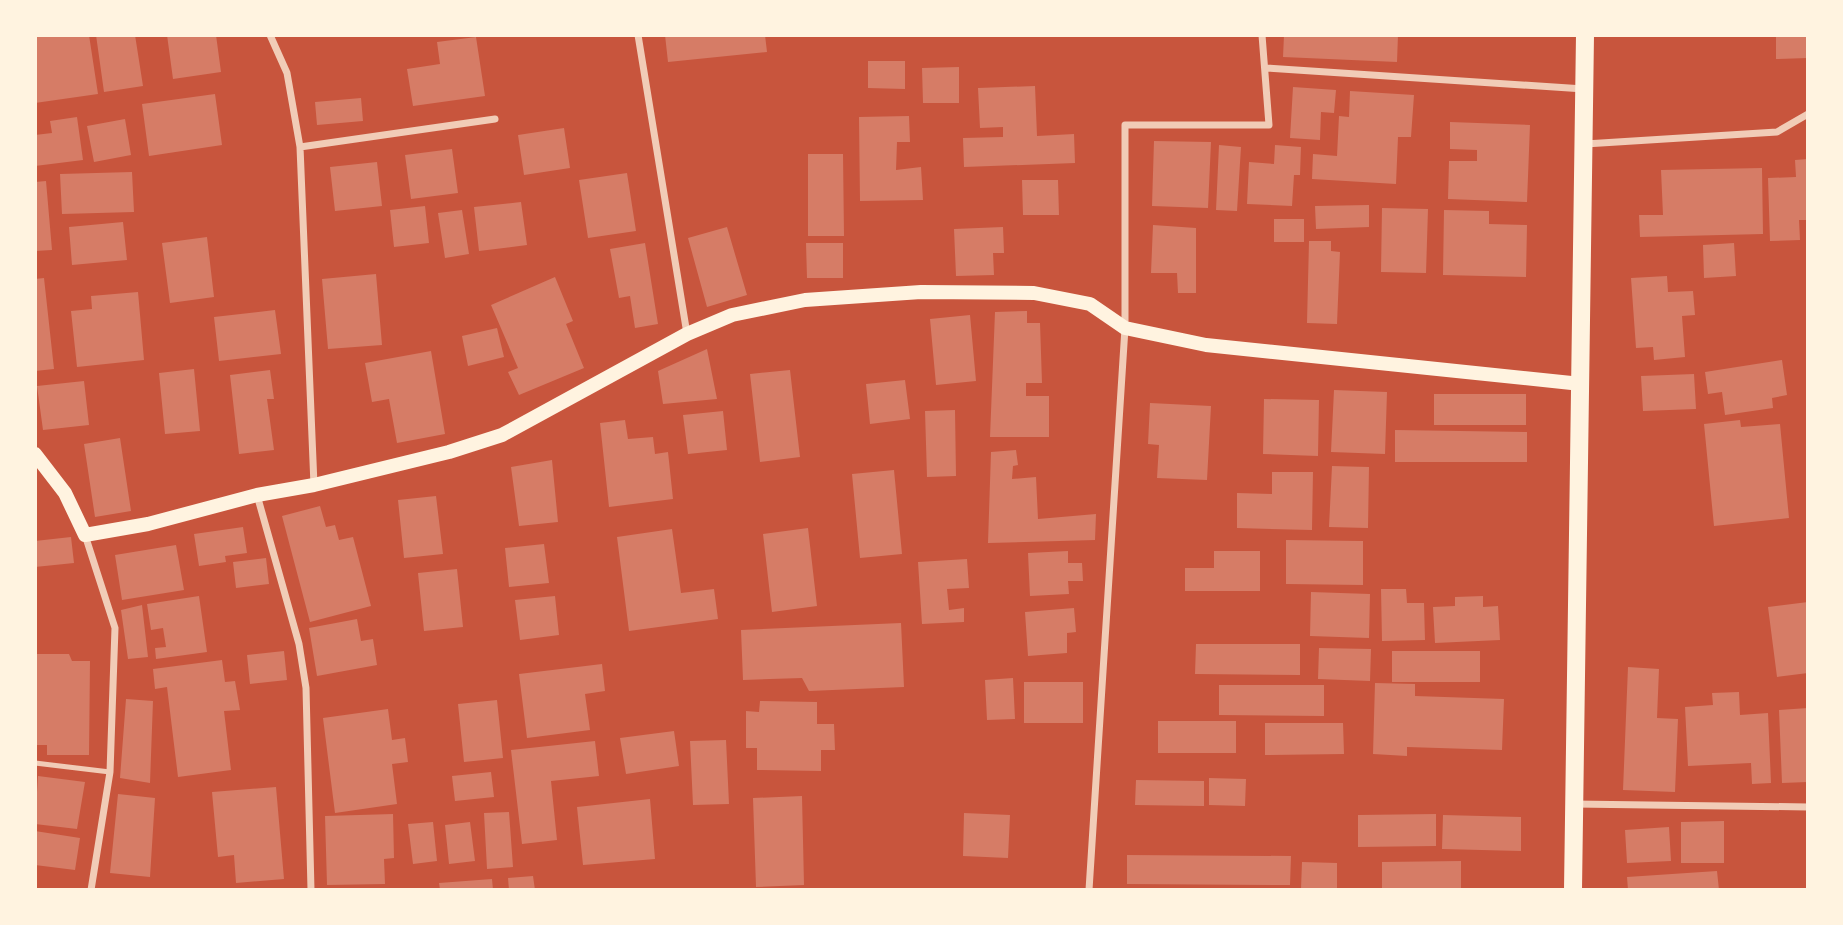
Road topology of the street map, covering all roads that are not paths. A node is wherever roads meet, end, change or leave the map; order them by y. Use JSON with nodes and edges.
{"nodes":[{"id":1,"x":270,"y":35,"type":"edge"},
{"id":2,"x":638,"y":35,"type":"edge"},
{"id":3,"x":1262,"y":35,"type":"edge"},
{"id":4,"x":1586,"y":35,"type":"edge"},
{"id":5,"x":1267,"y":68,"type":"junction"},
{"id":6,"x":1585,"y":89,"type":"junction"},
{"id":7,"x":1808,"y":114,"type":"edge"},
{"id":8,"x":495,"y":118,"type":"dead end"},
{"id":9,"x":1584,"y":144,"type":"junction"},
{"id":10,"x":300,"y":147,"type":"junction"},
{"id":11,"x":1125,"y":328,"type":"junction"},
{"id":12,"x":687,"y":334,"type":"junction"},
{"id":13,"x":1581,"y":384,"type":"junction"},
{"id":14,"x":35,"y":453,"type":"edge"},
{"id":15,"x":314,"y":485,"type":"junction"},
{"id":16,"x":257,"y":495,"type":"junction"},
{"id":17,"x":85,"y":535,"type":"junction"},
{"id":18,"x":35,"y":762,"type":"edge"},
{"id":19,"x":110,"y":772,"type":"junction"},
{"id":20,"x":1574,"y":804,"type":"junction"},
{"id":21,"x":1808,"y":807,"type":"edge"},
{"id":22,"x":91,"y":890,"type":"edge"},
{"id":23,"x":310,"y":890,"type":"edge"},
{"id":24,"x":1089,"y":890,"type":"edge"},
{"id":25,"x":1573,"y":890,"type":"edge"}],
"edges":[{"from":1,"to":10,"type":"street"},
{"from":2,"to":12,"type":"street"},
{"from":3,"to":5,"type":"street"},
{"from":4,"to":6,"type":"main road"},
{"from":5,"to":6,"type":"street"},
{"from":5,"to":11,"type":"street"},
{"from":6,"to":9,"type":"main road"},
{"from":7,"to":9,"type":"street"},
{"from":8,"to":10,"type":"street"},
{"from":9,"to":13,"type":"main road"},
{"from":10,"to":15,"type":"street"},
{"from":11,"to":12,"type":"main road"},
{"from":11,"to":13,"type":"main road"},
{"from":11,"to":24,"type":"street"},
{"from":12,"to":15,"type":"main road"},
{"from":13,"to":20,"type":"main road"},
{"from":14,"to":17,"type":"main road"},
{"from":15,"to":16,"type":"main road"},
{"from":16,"to":17,"type":"main road"},
{"from":16,"to":23,"type":"street"},
{"from":17,"to":19,"type":"street"},
{"from":18,"to":19,"type":"lane"},
{"from":19,"to":22,"type":"street"},
{"from":20,"to":21,"type":"street"},
{"from":20,"to":25,"type":"main road"}]}
